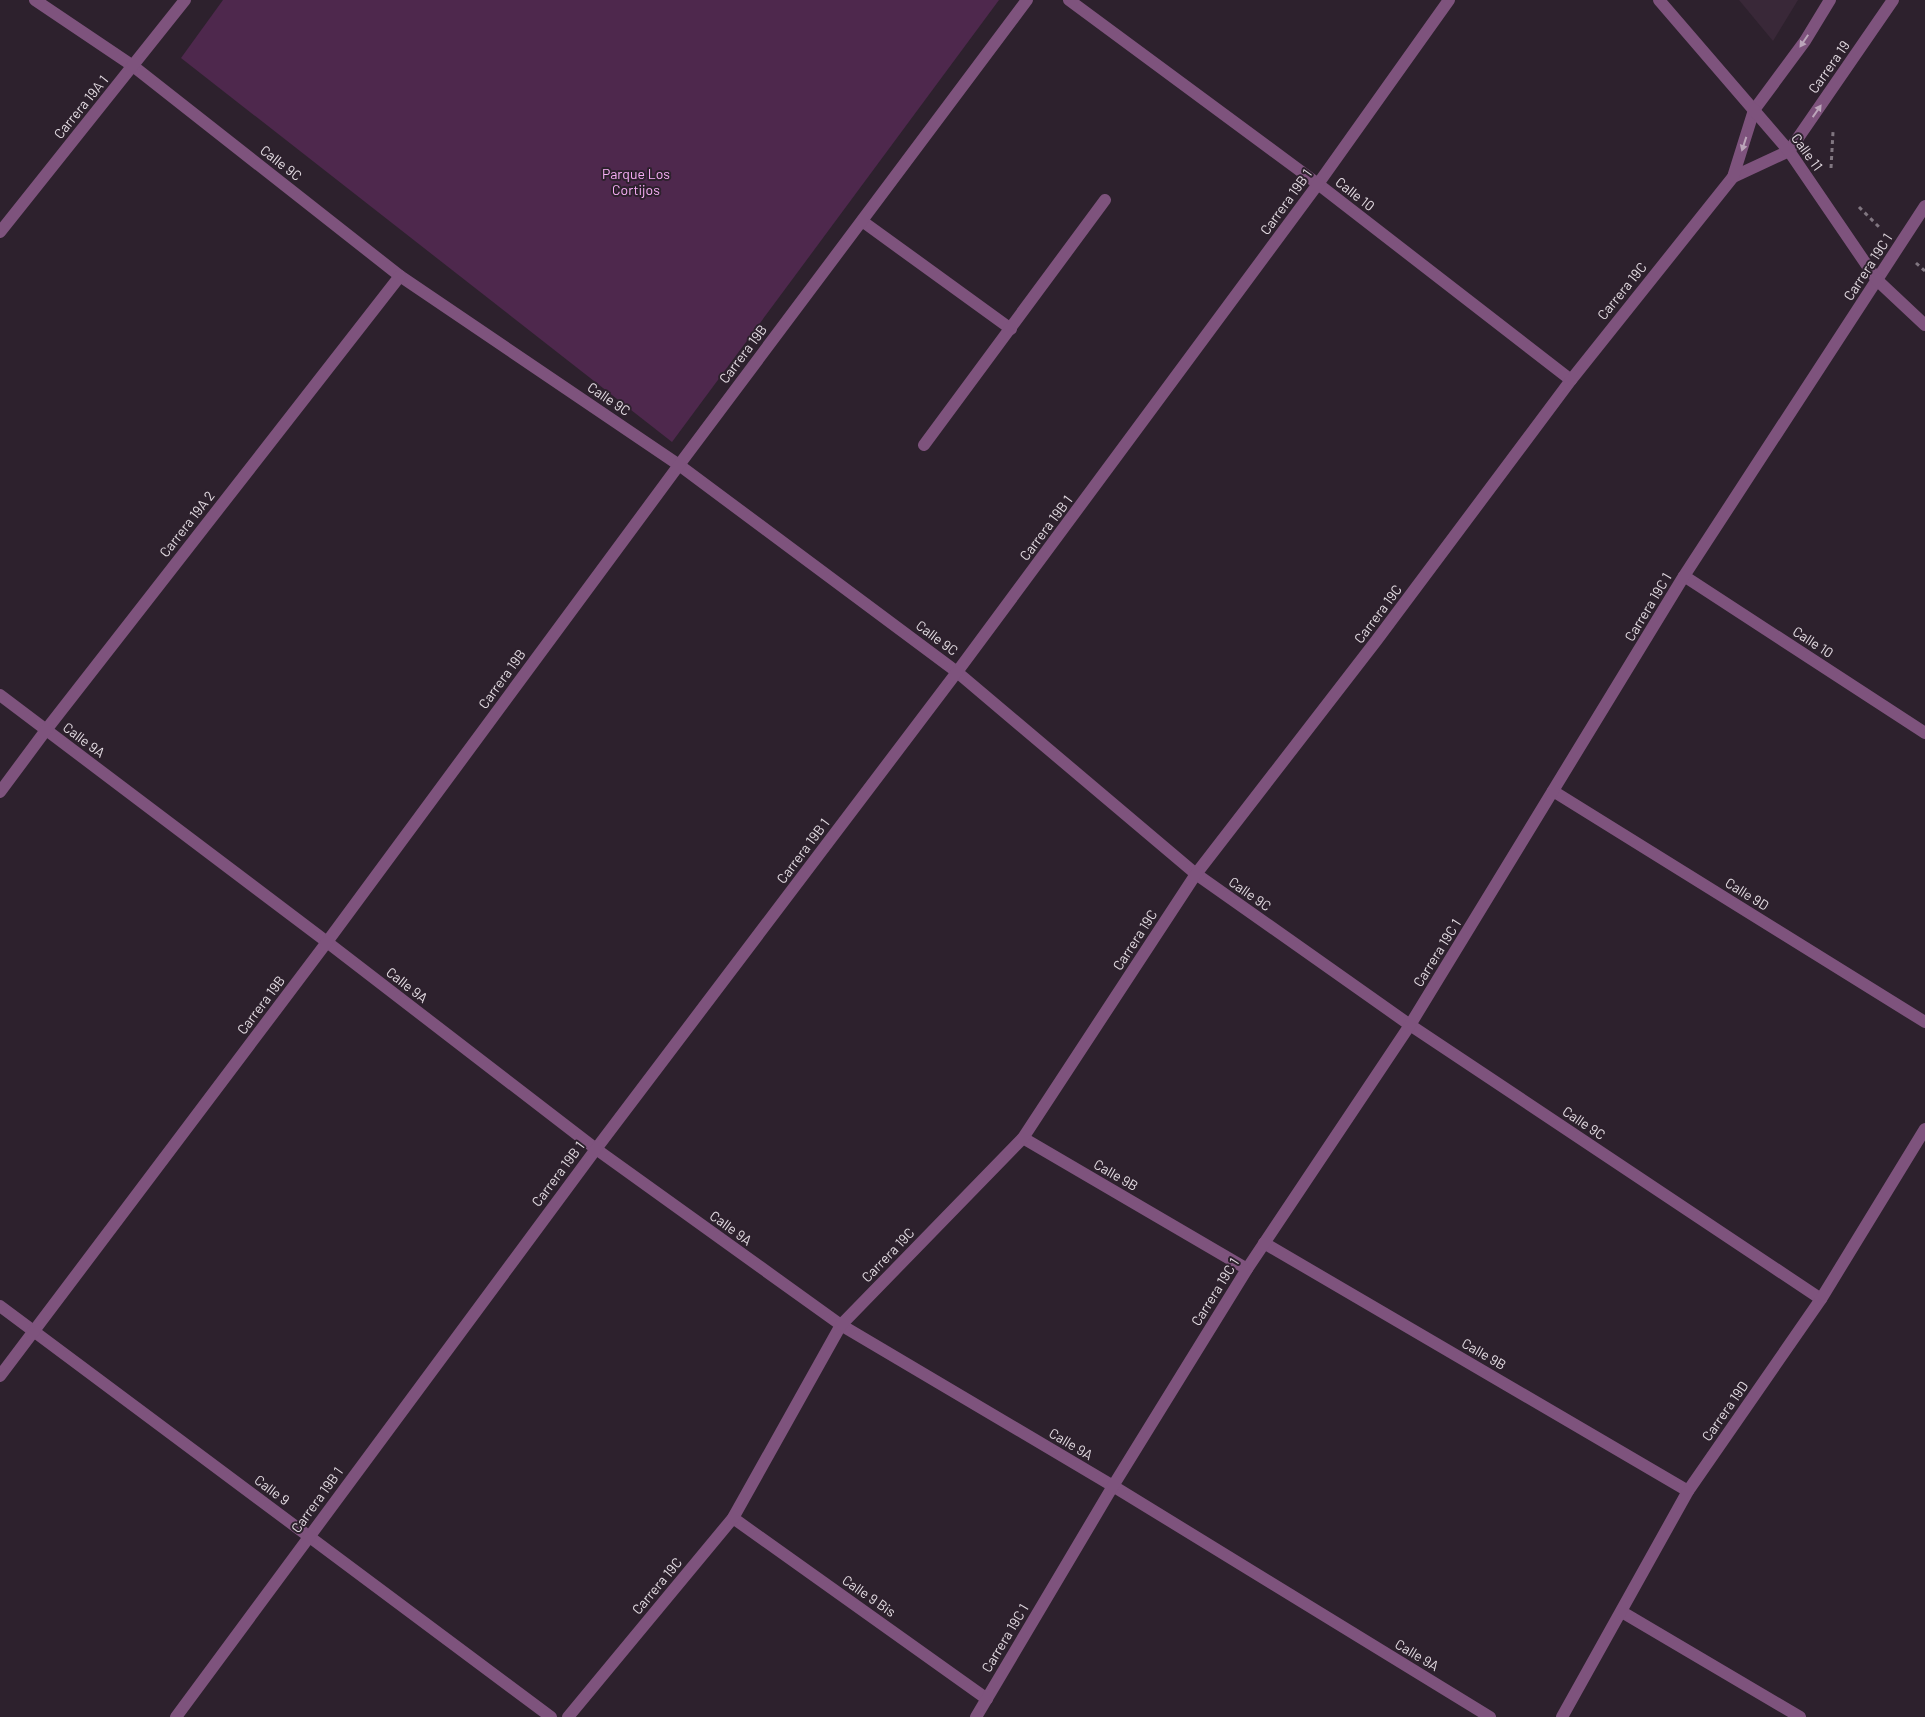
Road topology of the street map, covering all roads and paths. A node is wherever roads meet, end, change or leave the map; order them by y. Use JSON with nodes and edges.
{"nodes":[{"id":1,"x":35,"y":0,"type":"edge"},
{"id":2,"x":185,"y":0,"type":"edge"},
{"id":3,"x":1027,"y":0,"type":"edge"},
{"id":4,"x":1069,"y":0,"type":"edge"},
{"id":5,"x":1449,"y":0,"type":"edge"},
{"id":6,"x":1659,"y":0,"type":"edge"},
{"id":7,"x":1830,"y":0,"type":"edge"},
{"id":8,"x":1893,"y":0,"type":"edge"},
{"id":9,"x":134,"y":66,"type":"junction"},
{"id":10,"x":1754,"y":110,"type":"junction"},
{"id":11,"x":1834,"y":126,"type":"dead end"},
{"id":12,"x":1789,"y":151,"type":"junction"},
{"id":13,"x":1733,"y":177,"type":"junction"},
{"id":14,"x":1318,"y":184,"type":"junction"},
{"id":15,"x":1105,"y":200,"type":"dead end"},
{"id":16,"x":1858,"y":205,"type":"dead end"},
{"id":17,"x":1925,"y":206,"type":"edge"},
{"id":18,"x":1829,"y":209,"type":"junction"},
{"id":19,"x":862,"y":221,"type":"junction"},
{"id":20,"x":0,"y":232,"type":"edge"},
{"id":21,"x":1899,"y":247,"type":"junction"},
{"id":22,"x":400,"y":276,"type":"junction"},
{"id":23,"x":1877,"y":280,"type":"junction"},
{"id":24,"x":1925,"y":325,"type":"edge"},
{"id":25,"x":1011,"y":329,"type":"junction"},
{"id":26,"x":1571,"y":380,"type":"junction"},
{"id":27,"x":924,"y":445,"type":"dead end"},
{"id":28,"x":679,"y":465,"type":"junction"},
{"id":29,"x":1684,"y":576,"type":"junction"},
{"id":30,"x":957,"y":672,"type":"junction"},
{"id":31,"x":0,"y":695,"type":"edge"},
{"id":32,"x":46,"y":730,"type":"junction"},
{"id":33,"x":1925,"y":733,"type":"edge"},
{"id":34,"x":1554,"y":791,"type":"junction"},
{"id":35,"x":0,"y":792,"type":"edge"},
{"id":36,"x":1196,"y":874,"type":"junction"},
{"id":37,"x":327,"y":942,"type":"junction"},
{"id":38,"x":1925,"y":1022,"type":"edge"},
{"id":39,"x":1410,"y":1025,"type":"junction"},
{"id":40,"x":1925,"y":1129,"type":"edge"},
{"id":41,"x":1023,"y":1138,"type":"junction"},
{"id":42,"x":596,"y":1149,"type":"junction"},
{"id":43,"x":1264,"y":1243,"type":"junction"},
{"id":44,"x":1247,"y":1269,"type":"junction"},
{"id":45,"x":1821,"y":1299,"type":"junction"},
{"id":46,"x":0,"y":1306,"type":"edge"},
{"id":47,"x":841,"y":1325,"type":"junction"},
{"id":48,"x":34,"y":1331,"type":"junction"},
{"id":49,"x":0,"y":1376,"type":"edge"},
{"id":50,"x":1113,"y":1486,"type":"junction"},
{"id":51,"x":1688,"y":1491,"type":"junction"},
{"id":52,"x":733,"y":1518,"type":"junction"},
{"id":53,"x":309,"y":1537,"type":"junction"},
{"id":54,"x":1622,"y":1612,"type":"junction"},
{"id":55,"x":987,"y":1699,"type":"junction"},
{"id":56,"x":176,"y":1717,"type":"edge"},
{"id":57,"x":551,"y":1717,"type":"edge"},
{"id":58,"x":568,"y":1717,"type":"edge"},
{"id":59,"x":976,"y":1717,"type":"edge"},
{"id":60,"x":1490,"y":1717,"type":"edge"},
{"id":61,"x":1562,"y":1717,"type":"edge"},
{"id":62,"x":1800,"y":1717,"type":"edge"}],
"edges":[{"from":1,"to":9,"type":"street","name":"Calle 9C"},
{"from":2,"to":9,"type":"street","name":"Carrera 19A 1"},
{"from":3,"to":19,"type":"street","name":"Carrera 19B"},
{"from":4,"to":14,"type":"street","name":"Calle 10"},
{"from":5,"to":14,"type":"street","name":"Carrera 19B 1"},
{"from":6,"to":10,"type":"street","name":"Calle 11"},
{"from":7,"to":10,"type":"street","name":"Carrera 19C","one_way":true},
{"from":12,"to":8,"type":"street","name":"Carrera 19","one_way":true},
{"from":9,"to":20,"type":"street","name":"Carrera 19A 1"},
{"from":9,"to":22,"type":"street","name":"Calle 9C"},
{"from":10,"to":12,"type":"street","name":"Calle 11"},
{"from":10,"to":13,"type":"street","name":"Carrera 19C","one_way":true},
{"from":11,"to":18,"type":"path"},
{"from":12,"to":13,"type":"street","name":"Carrera 19C"},
{"from":12,"to":18,"type":"street","name":"Calle 11"},
{"from":13,"to":26,"type":"street","name":"Carrera 19C"},
{"from":14,"to":26,"type":"street","name":"Calle 10"},
{"from":14,"to":30,"type":"street","name":"Carrera 19B 1"},
{"from":15,"to":25,"type":"street"},
{"from":16,"to":21,"type":"path"},
{"from":17,"to":21,"type":"street","name":"Carrera 19C 1"},
{"from":18,"to":23,"type":"street","name":"Calle 11"},
{"from":19,"to":25,"type":"street"},
{"from":19,"to":28,"type":"street","name":"Carrera 19B"},
{"from":21,"to":23,"type":"street","name":"Carrera 19C 1"},
{"from":22,"to":28,"type":"street","name":"Calle 9C"},
{"from":22,"to":32,"type":"street","name":"Carrera 19A 2"},
{"from":23,"to":24,"type":"street","name":"Calle 11"},
{"from":23,"to":29,"type":"street","name":"Carrera 19C 1"},
{"from":25,"to":27,"type":"street"},
{"from":26,"to":36,"type":"street","name":"Carrera 19C"},
{"from":28,"to":30,"type":"street","name":"Calle 9C"},
{"from":28,"to":37,"type":"street","name":"Carrera 19B"},
{"from":29,"to":33,"type":"street","name":"Calle 10"},
{"from":29,"to":34,"type":"street","name":"Carrera 19C 1"},
{"from":30,"to":36,"type":"street","name":"Calle 9C"},
{"from":30,"to":42,"type":"street","name":"Carrera 19B 1"},
{"from":31,"to":32,"type":"street","name":"Calle 9A"},
{"from":32,"to":35,"type":"street","name":"Carrera 19A 2"},
{"from":32,"to":37,"type":"street","name":"Calle 9A"},
{"from":34,"to":38,"type":"street","name":"Calle 9D"},
{"from":34,"to":39,"type":"street","name":"Carrera 19C 1"},
{"from":36,"to":39,"type":"street","name":"Calle 9C"},
{"from":36,"to":41,"type":"street","name":"Carrera 19C"},
{"from":37,"to":42,"type":"street","name":"Calle 9A"},
{"from":37,"to":48,"type":"street","name":"Carrera 19B"},
{"from":39,"to":43,"type":"street","name":"Carrera 19C 1"},
{"from":39,"to":45,"type":"street","name":"Calle 9C"},
{"from":40,"to":45,"type":"street","name":"Carrera 19D"},
{"from":41,"to":44,"type":"street","name":"Calle 9B"},
{"from":41,"to":47,"type":"street","name":"Carrera 19C"},
{"from":42,"to":47,"type":"street","name":"Calle 9A"},
{"from":42,"to":53,"type":"street","name":"Carrera 19B 1"},
{"from":43,"to":44,"type":"street","name":"Carrera 19C 1"},
{"from":43,"to":51,"type":"street","name":"Calle 9B"},
{"from":44,"to":50,"type":"street","name":"Carrera 19C 1"},
{"from":45,"to":51,"type":"street","name":"Carrera 19D"},
{"from":46,"to":48,"type":"street","name":"Calle 9"},
{"from":47,"to":50,"type":"street","name":"Calle 9A"},
{"from":47,"to":52,"type":"street","name":"Carrera 19C"},
{"from":48,"to":49,"type":"street","name":"Carrera 19B"},
{"from":48,"to":53,"type":"street","name":"Calle 9"},
{"from":50,"to":55,"type":"street","name":"Carrera 19C 1"},
{"from":50,"to":60,"type":"street","name":"Calle 9A"},
{"from":51,"to":54,"type":"street","name":"Carrera 19D"},
{"from":52,"to":55,"type":"street","name":"Calle 9 Bis"},
{"from":52,"to":58,"type":"street","name":"Carrera 19C"},
{"from":53,"to":56,"type":"street","name":"Carrera 19B 1"},
{"from":53,"to":57,"type":"street","name":"Calle 9"},
{"from":54,"to":61,"type":"street","name":"Carrera 19D"},
{"from":54,"to":62,"type":"street"},
{"from":55,"to":59,"type":"street","name":"Carrera 19C 1"}]}
